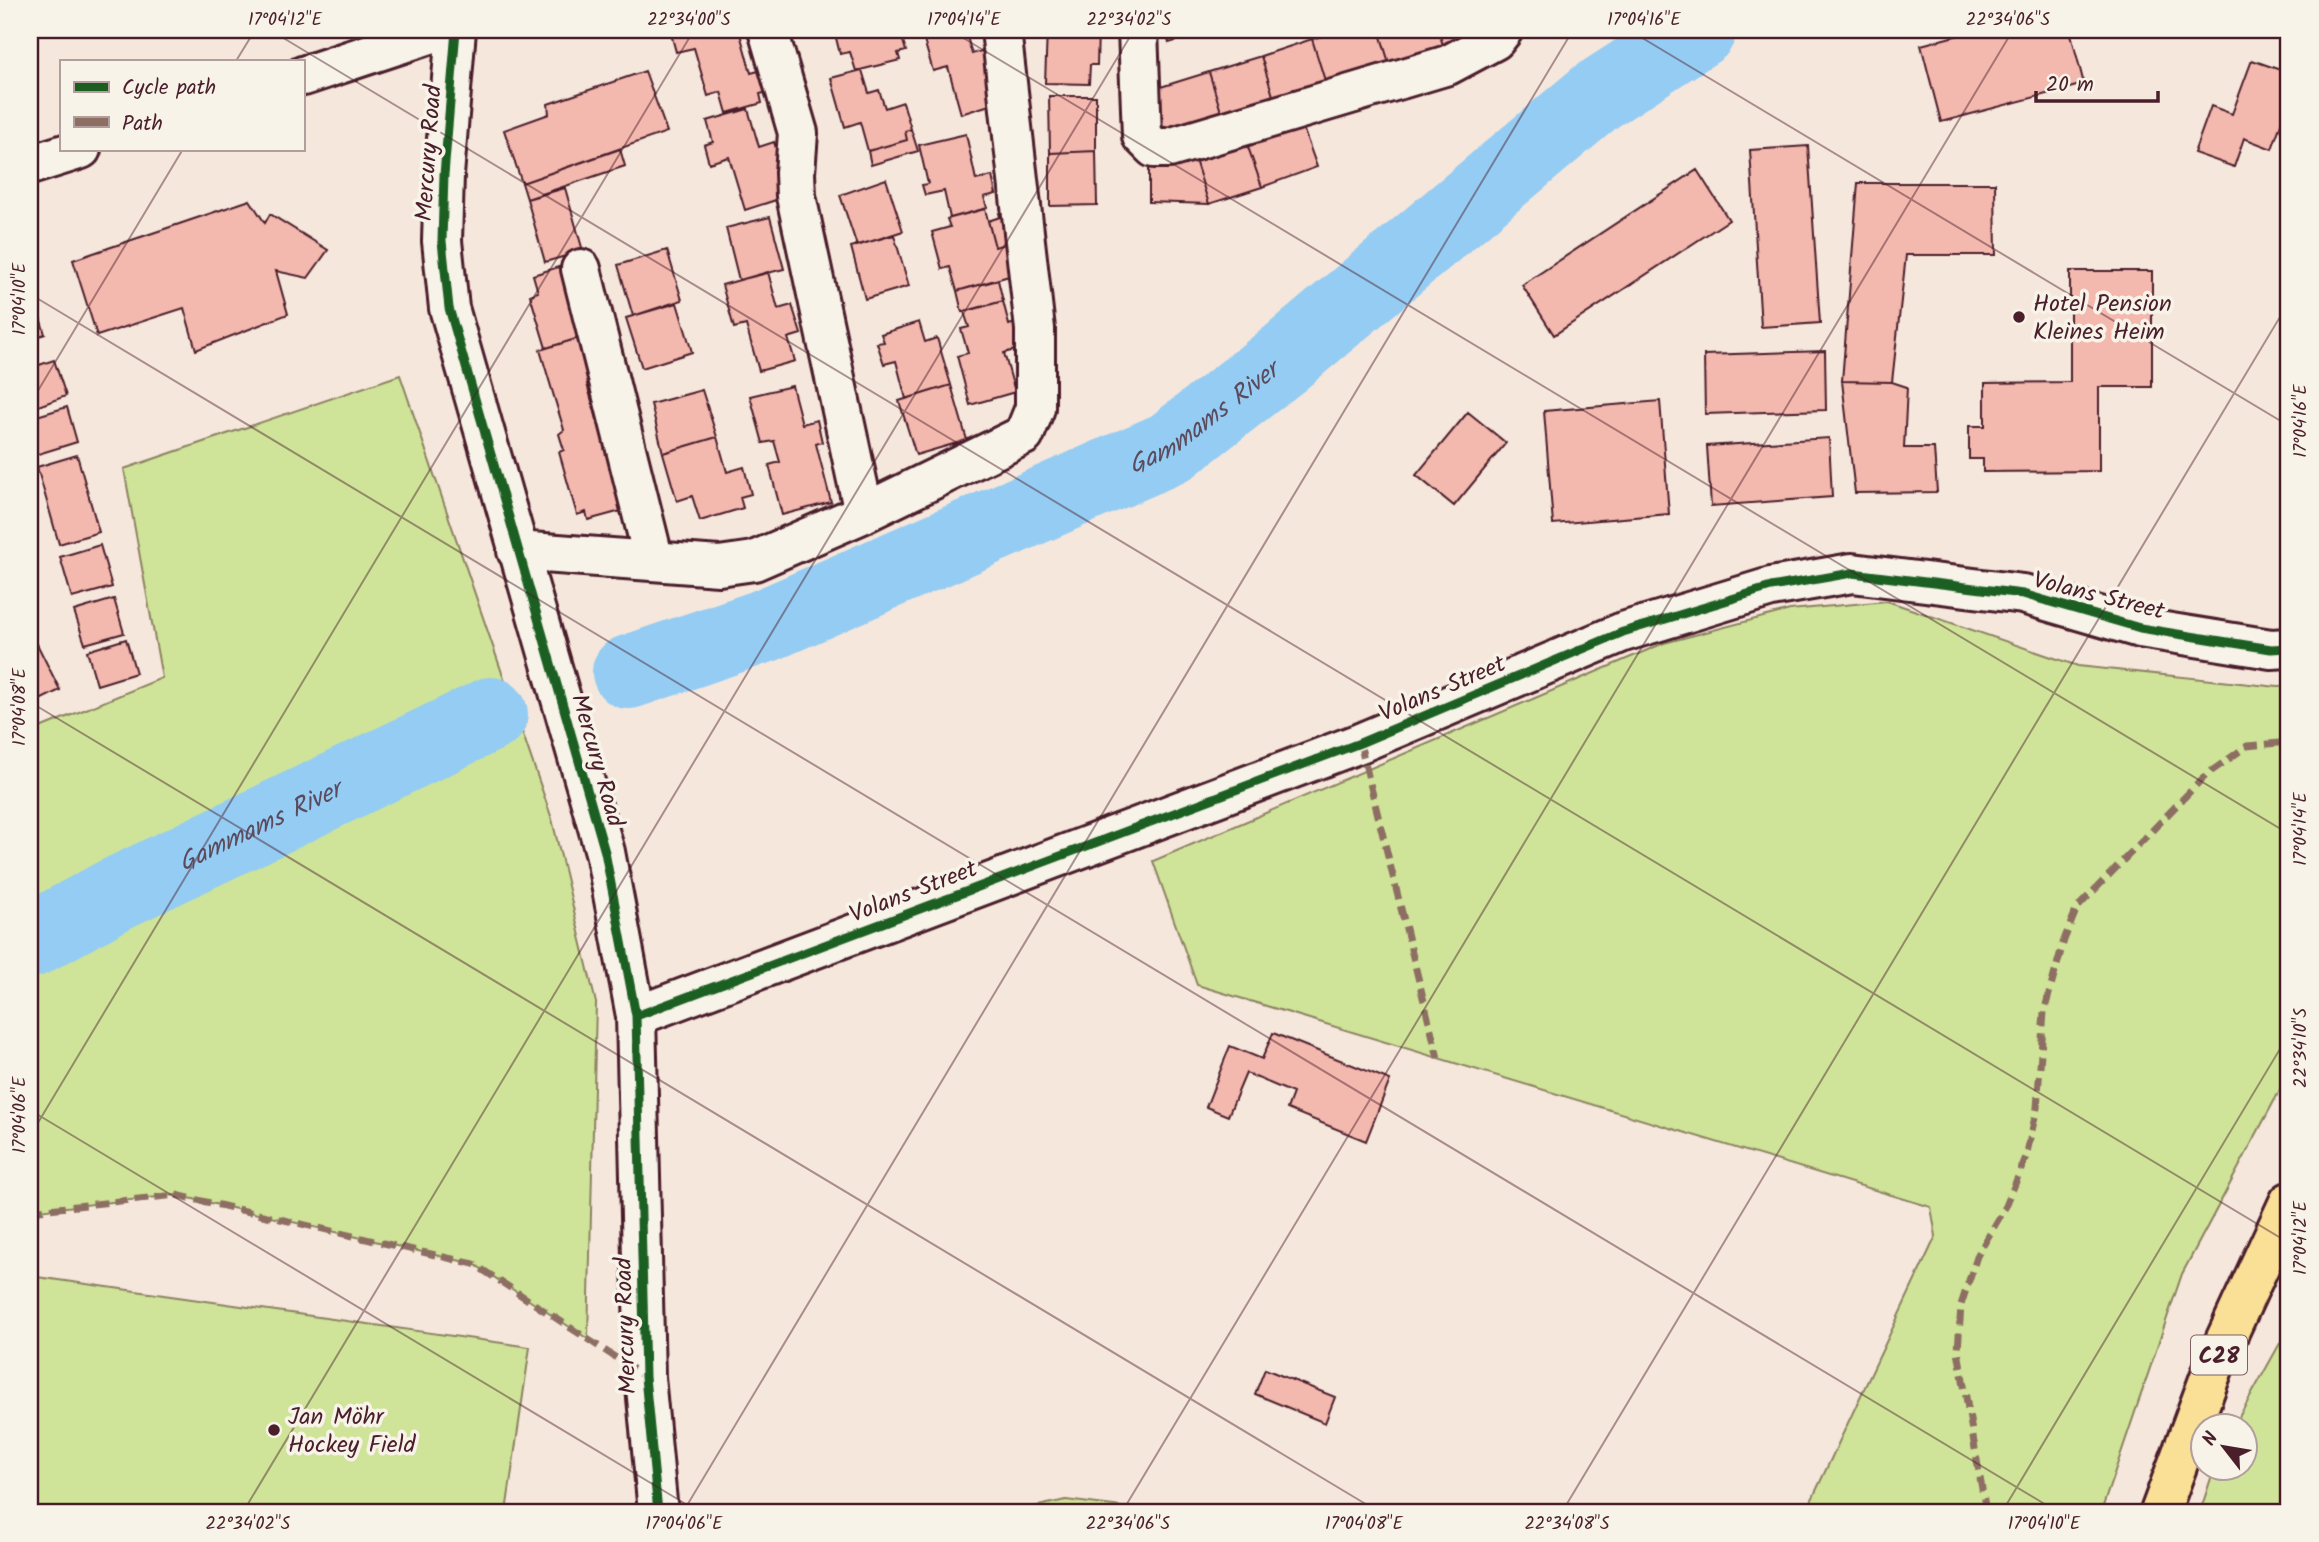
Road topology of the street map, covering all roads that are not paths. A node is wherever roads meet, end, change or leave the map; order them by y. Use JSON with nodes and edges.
{"nodes":[{"id":1,"x":442,"y":30,"type":"edge"},
{"id":2,"x":456,"y":30,"type":"edge"},
{"id":3,"x":768,"y":30,"type":"edge"},
{"id":4,"x":1001,"y":30,"type":"edge"},
{"id":5,"x":1138,"y":30,"type":"edge"},
{"id":6,"x":1503,"y":30,"type":"edge"},
{"id":7,"x":304,"y":76,"type":"edge"},
{"id":8,"x":77,"y":150,"type":"edge"},
{"id":9,"x":30,"y":166,"type":"edge"},
{"id":10,"x":581,"y":269,"type":"dead end"},
{"id":11,"x":864,"y":513,"type":"junction"},
{"id":12,"x":517,"y":551,"type":"junction"},
{"id":13,"x":654,"y":561,"type":"junction"},
{"id":14,"x":2289,"y":648,"type":"edge"},
{"id":15,"x":636,"y":1016,"type":"junction"},
{"id":16,"x":2289,"y":1202,"type":"edge"},
{"id":17,"x":659,"y":1512,"type":"edge"},
{"id":18,"x":2160,"y":1512,"type":"edge"}],
"edges":[{"from":1,"to":7,"type":"street"},
{"from":2,"to":12,"type":"street","name":"Mercury Road"},
{"from":3,"to":11,"type":"street"},
{"from":4,"to":11,"type":"street"},
{"from":5,"to":6,"type":"street"},
{"from":8,"to":9,"type":"street"},
{"from":10,"to":13,"type":"street"},
{"from":11,"to":13,"type":"street"},
{"from":12,"to":13,"type":"street"},
{"from":12,"to":15,"type":"street","name":"Mercury Road"},
{"from":14,"to":15,"type":"street","name":"Volans Street"},
{"from":15,"to":17,"type":"street","name":"Mercury Road"},
{"from":16,"to":18,"type":"highway","number":"C28"}]}
